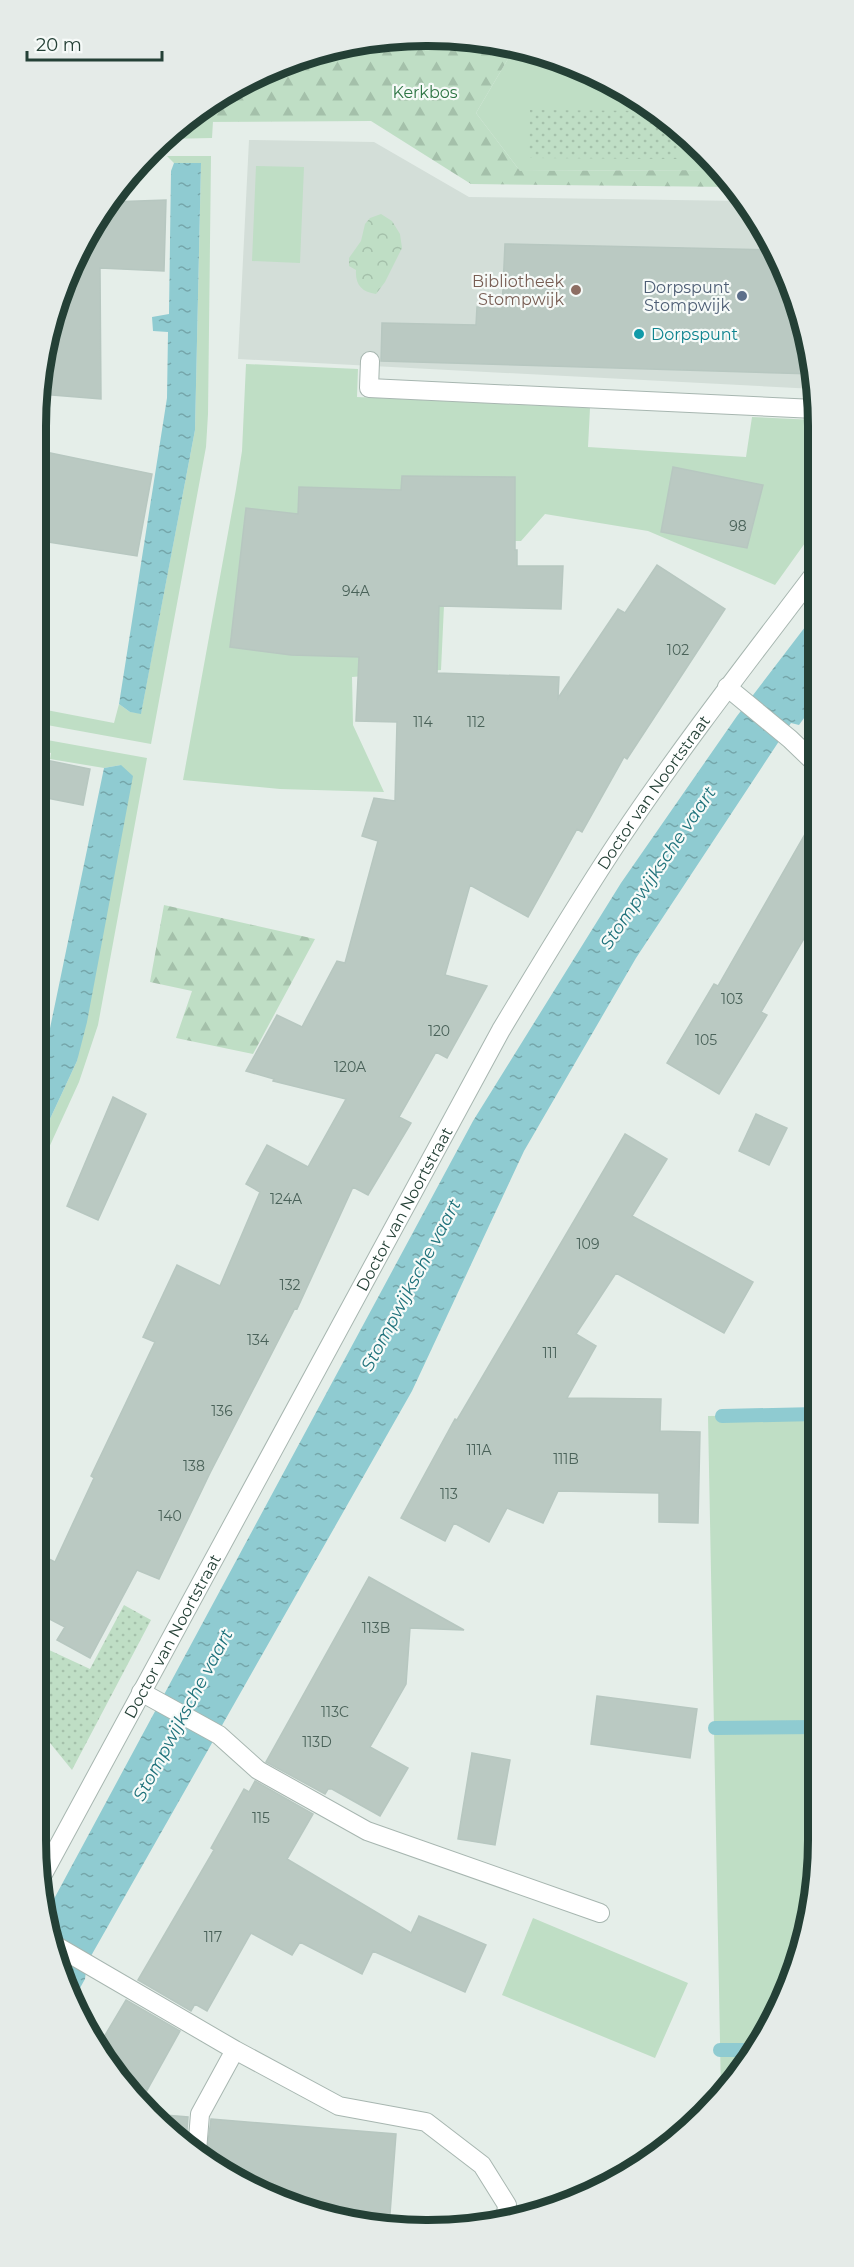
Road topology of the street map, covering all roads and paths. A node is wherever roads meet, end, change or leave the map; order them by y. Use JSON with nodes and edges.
{"nodes":[{"id":1,"x":370,"y":361,"type":"dead end"},
{"id":2,"x":807,"y":409,"type":"edge"},
{"id":3,"x":808,"y":582,"type":"edge"},
{"id":4,"x":728,"y":687,"type":"junction"},
{"id":5,"x":790,"y":739,"type":"junction"},
{"id":6,"x":808,"y":743,"type":"edge"},
{"id":7,"x":808,"y":756,"type":"edge"},
{"id":8,"x":141,"y":1692,"type":"junction"},
{"id":9,"x":47,"y":1866,"type":"edge"},
{"id":10,"x":600,"y":1913,"type":"dead end"},
{"id":11,"x":63,"y":1950,"type":"edge"},
{"id":12,"x":235,"y":2050,"type":"junction"},
{"id":13,"x":198,"y":2144,"type":"edge"},
{"id":14,"x":506,"y":2212,"type":"edge"}],
"edges":[{"from":1,"to":2,"type":"street"},
{"from":3,"to":4,"type":"street","name":"Doctor van Noortstraat"},
{"from":4,"to":5,"type":"street"},
{"from":4,"to":8,"type":"street","name":"Doctor van Noortstraat"},
{"from":5,"to":6,"type":"street"},
{"from":5,"to":7,"type":"street"},
{"from":8,"to":9,"type":"street","name":"Doctor van Noortstraat"},
{"from":8,"to":10,"type":"street"},
{"from":11,"to":12,"type":"street"},
{"from":12,"to":13,"type":"street"},
{"from":12,"to":14,"type":"street"}]}
